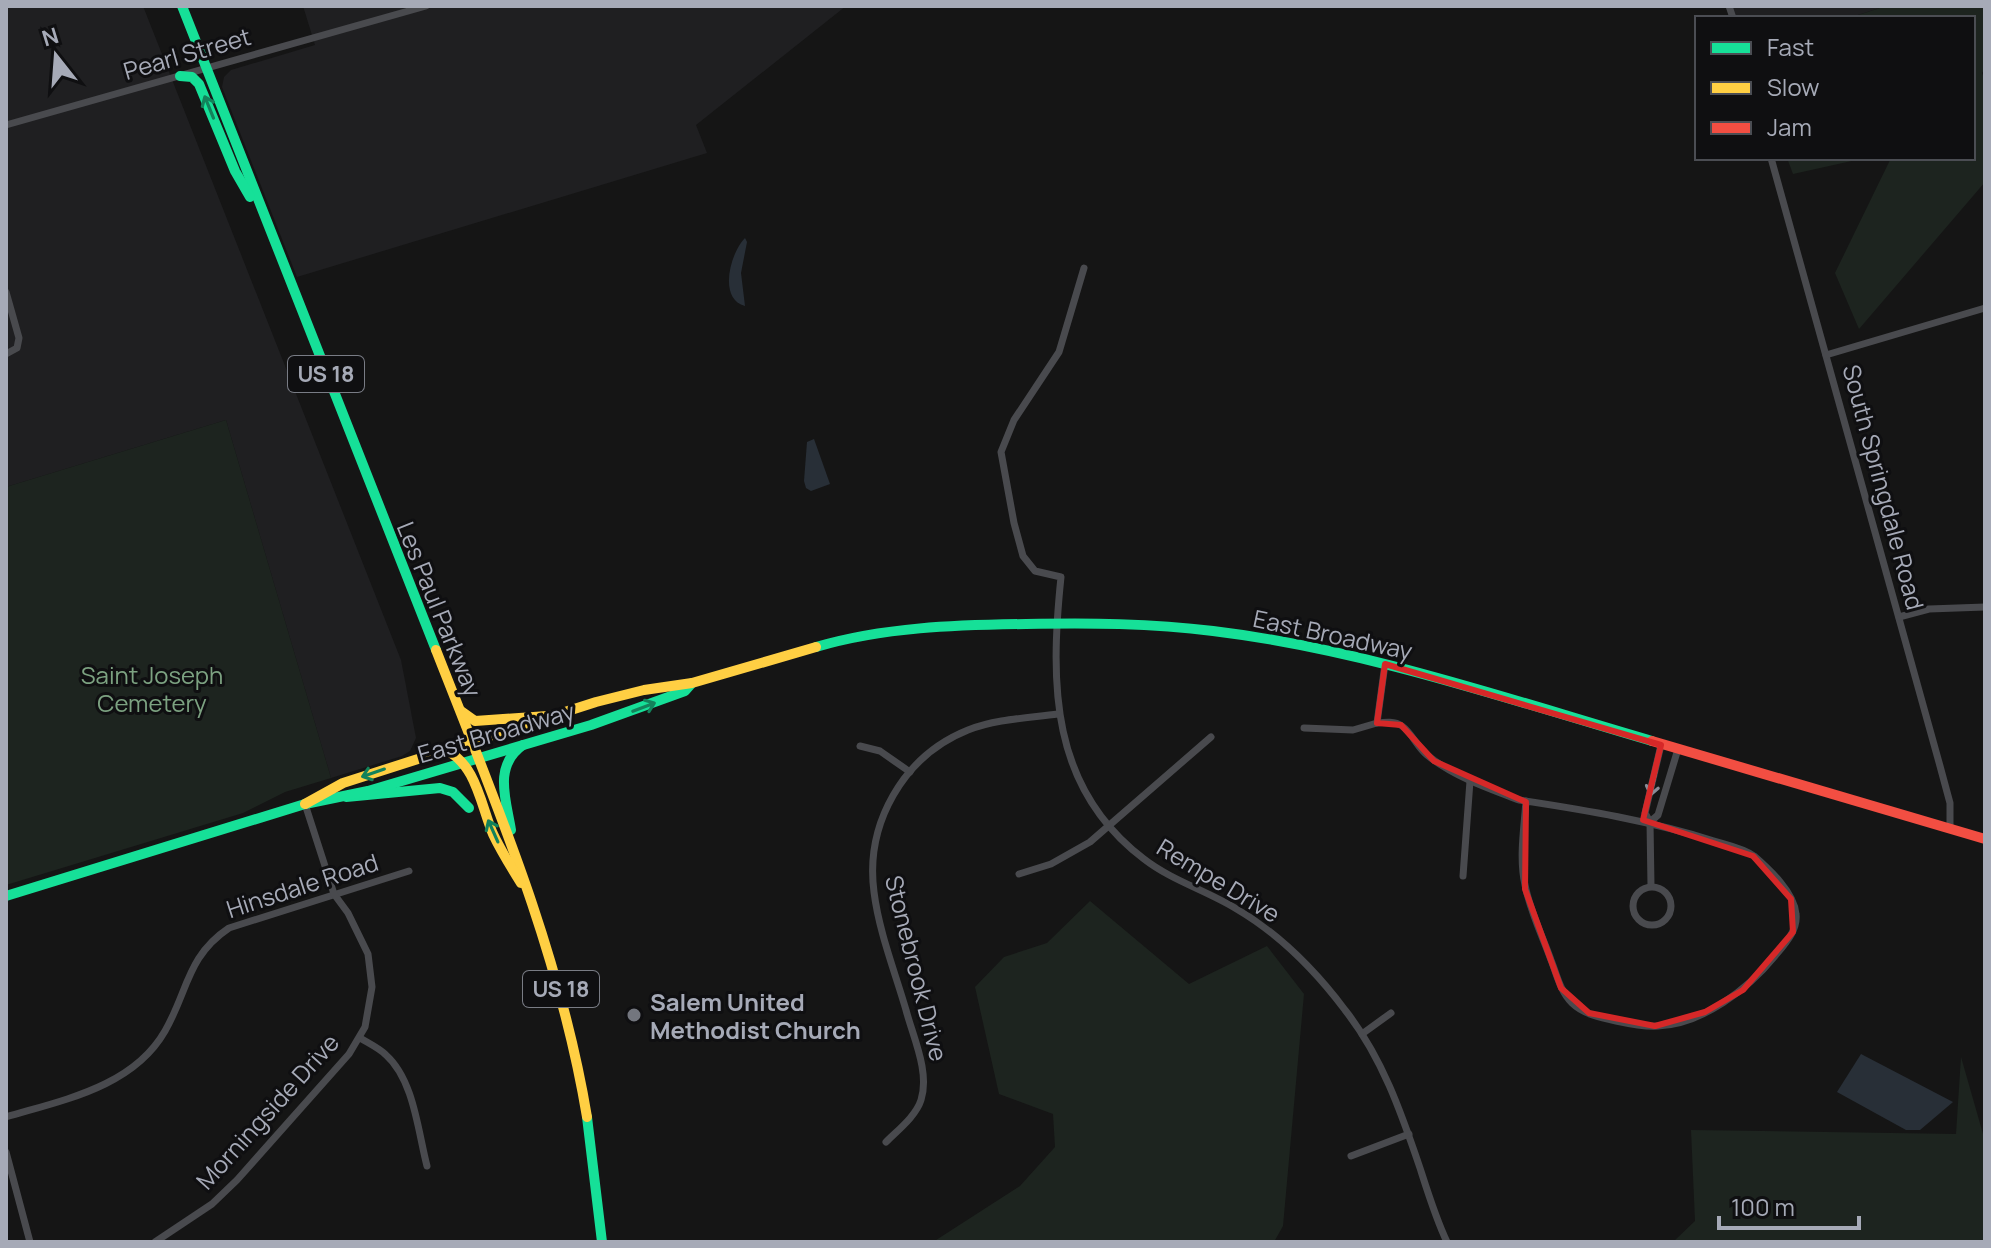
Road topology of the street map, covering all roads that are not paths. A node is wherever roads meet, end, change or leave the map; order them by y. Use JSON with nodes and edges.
{"nodes":[{"id":1,"x":182,"y":6,"type":"edge"},
{"id":2,"x":426,"y":6,"type":"edge"},
{"id":3,"x":207,"y":68,"type":"junction"},
{"id":4,"x":180,"y":76,"type":"junction"},
{"id":5,"x":6,"y":125,"type":"edge"},
{"id":6,"x":1772,"y":160,"type":"edge"},
{"id":7,"x":268,"y":227,"type":"junction"},
{"id":8,"x":1084,"y":268,"type":"dead end"},
{"id":9,"x":6,"y":292,"type":"edge"},
{"id":10,"x":1985,"y":308,"type":"edge"},
{"id":11,"x":6,"y":354,"type":"edge"},
{"id":12,"x":1826,"y":355,"type":"junction"},
{"id":13,"x":1985,"y":607,"type":"edge"},
{"id":14,"x":1899,"y":617,"type":"junction"},
{"id":15,"x":1056,"y":623,"type":"junction"},
{"id":16,"x":1385,"y":664,"type":"junction"},
{"id":17,"x":692,"y":683,"type":"junction"},
{"id":18,"x":457,"y":706,"type":"junction"},
{"id":19,"x":1058,"y":714,"type":"junction"},
{"id":20,"x":562,"y":715,"type":"junction"},
{"id":21,"x":1377,"y":723,"type":"junction"},
{"id":22,"x":1304,"y":728,"type":"dead end"},
{"id":23,"x":1211,"y":737,"type":"dead end"},
{"id":24,"x":471,"y":742,"type":"junction"},
{"id":25,"x":523,"y":745,"type":"junction"},
{"id":26,"x":1661,"y":745,"type":"junction"},
{"id":27,"x":860,"y":746,"type":"dead end"},
{"id":28,"x":1678,"y":749,"type":"junction"},
{"id":29,"x":445,"y":750,"type":"junction"},
{"id":30,"x":478,"y":757,"type":"junction"},
{"id":31,"x":457,"y":764,"type":"junction"},
{"id":32,"x":910,"y":772,"type":"junction"},
{"id":33,"x":1470,"y":781,"type":"junction"},
{"id":34,"x":346,"y":797,"type":"junction"},
{"id":35,"x":1526,"y":801,"type":"junction"},
{"id":36,"x":305,"y":804,"type":"junction"},
{"id":37,"x":469,"y":808,"type":"dead end"},
{"id":38,"x":1650,"y":822,"type":"junction"},
{"id":39,"x":1109,"y":826,"type":"junction"},
{"id":40,"x":1950,"y":829,"type":"junction"},
{"id":41,"x":1985,"y":839,"type":"edge"},
{"id":42,"x":514,"y":849,"type":"junction"},
{"id":43,"x":409,"y":871,"type":"dead end"},
{"id":44,"x":1019,"y":874,"type":"dead end"},
{"id":45,"x":1463,"y":876,"type":"dead end"},
{"id":46,"x":1651,"y":886,"type":"junction"},
{"id":47,"x":334,"y":894,"type":"junction"},
{"id":48,"x":6,"y":896,"type":"edge"},
{"id":49,"x":532,"y":899,"type":"junction"},
{"id":50,"x":1391,"y":1013,"type":"dead end"},
{"id":51,"x":1362,"y":1034,"type":"junction"},
{"id":52,"x":360,"y":1038,"type":"junction"},
{"id":53,"x":6,"y":1117,"type":"edge"},
{"id":54,"x":1409,"y":1134,"type":"junction"},
{"id":55,"x":886,"y":1142,"type":"dead end"},
{"id":56,"x":6,"y":1152,"type":"edge"},
{"id":57,"x":1351,"y":1156,"type":"dead end"},
{"id":58,"x":427,"y":1166,"type":"dead end"},
{"id":59,"x":30,"y":1242,"type":"edge"},
{"id":60,"x":155,"y":1242,"type":"edge"},
{"id":61,"x":602,"y":1242,"type":"edge"},
{"id":62,"x":1447,"y":1242,"type":"edge"}],
"edges":[{"from":1,"to":3,"type":"main road","name":"Les Paul Parkway","number":"US 18"},
{"from":2,"to":3,"type":"street","name":"Pearl Street"},
{"from":3,"to":4,"type":"street","name":"Pearl Street"},
{"from":3,"to":7,"type":"main road","name":"Les Paul Parkway","number":"US 18"},
{"from":4,"to":5,"type":"street","name":"Pearl Street"},
{"from":7,"to":4,"type":"main road","one_way":true},
{"from":6,"to":12,"type":"street","name":"South Springdale Road"},
{"from":7,"to":18,"type":"main road","name":"Les Paul Parkway","number":"US 18"},
{"from":8,"to":15,"type":"street","name":"Rempe Drive"},
{"from":9,"to":11,"type":"street"},
{"from":10,"to":12,"type":"street"},
{"from":12,"to":14,"type":"street","name":"South Springdale Road"},
{"from":13,"to":14,"type":"street"},
{"from":14,"to":40,"type":"street","name":"South Springdale Road"},
{"from":15,"to":16,"type":"main road","name":"East Broadway"},
{"from":15,"to":17,"type":"main road","name":"East Broadway"},
{"from":15,"to":19,"type":"street","name":"Rempe Drive"},
{"from":16,"to":21,"type":"street"},
{"from":16,"to":26,"type":"main road","name":"East Broadway"},
{"from":17,"to":20,"type":"main road","name":"East Broadway"},
{"from":25,"to":17,"type":"main road","name":"East Broadway","one_way":true},
{"from":18,"to":20,"type":"main road"},
{"from":18,"to":24,"type":"main road","name":"Les Paul Parkway","number":"US 18"},
{"from":19,"to":32,"type":"street","name":"Stonebrook Drive"},
{"from":19,"to":39,"type":"street","name":"Rempe Drive"},
{"from":20,"to":24,"type":"main road","name":"East Broadway"},
{"from":21,"to":22,"type":"street"},
{"from":21,"to":33,"type":"street"},
{"from":23,"to":39,"type":"street"},
{"from":24,"to":29,"type":"main road","name":"East Broadway"},
{"from":24,"to":30,"type":"main road","name":"Les Paul Parkway","number":"US 18"},
{"from":25,"to":30,"type":"main road","name":"East Broadway"},
{"from":25,"to":42,"type":"main road"},
{"from":26,"to":28,"type":"main road","name":"East Broadway"},
{"from":26,"to":38,"type":"street","one_way":true},
{"from":27,"to":32,"type":"street"},
{"from":28,"to":38,"type":"street"},
{"from":28,"to":40,"type":"main road","name":"East Broadway"},
{"from":29,"to":31,"type":"main road"},
{"from":29,"to":36,"type":"main road","name":"East Broadway","one_way":true},
{"from":30,"to":31,"type":"main road","name":"East Broadway"},
{"from":30,"to":42,"type":"main road","name":"Les Paul Parkway","number":"US 18"},
{"from":31,"to":34,"type":"main road","name":"East Broadway"},
{"from":49,"to":31,"type":"main road","one_way":true},
{"from":32,"to":55,"type":"street","name":"Stonebrook Drive"},
{"from":33,"to":35,"type":"street"},
{"from":33,"to":45,"type":"street"},
{"from":34,"to":36,"type":"main road","name":"East Broadway"},
{"from":34,"to":37,"type":"main road"},
{"from":35,"to":38,"type":"street"},
{"from":35,"to":38,"type":"street"},
{"from":36,"to":47,"type":"street","name":"Morningside Drive"},
{"from":36,"to":48,"type":"main road","name":"East Broadway"},
{"from":38,"to":46,"type":"street"},
{"from":39,"to":44,"type":"street"},
{"from":39,"to":51,"type":"street","name":"Rempe Drive"},
{"from":40,"to":41,"type":"main road","name":"East Broadway"},
{"from":42,"to":49,"type":"main road","name":"Les Paul Parkway","number":"US 18"},
{"from":43,"to":47,"type":"street","name":"Hinsdale Road"},
{"from":46,"to":46,"type":"street"},
{"from":47,"to":52,"type":"street","name":"Morningside Drive"},
{"from":47,"to":53,"type":"street","name":"Hinsdale Road"},
{"from":49,"to":61,"type":"main road","name":"Les Paul Parkway","number":"US 18"},
{"from":50,"to":51,"type":"street"},
{"from":51,"to":54,"type":"street","name":"Rempe Drive"},
{"from":52,"to":58,"type":"street"},
{"from":52,"to":60,"type":"street","name":"Morningside Drive"},
{"from":54,"to":57,"type":"street"},
{"from":54,"to":62,"type":"street","name":"Rempe Drive"},
{"from":56,"to":59,"type":"street"}]}
